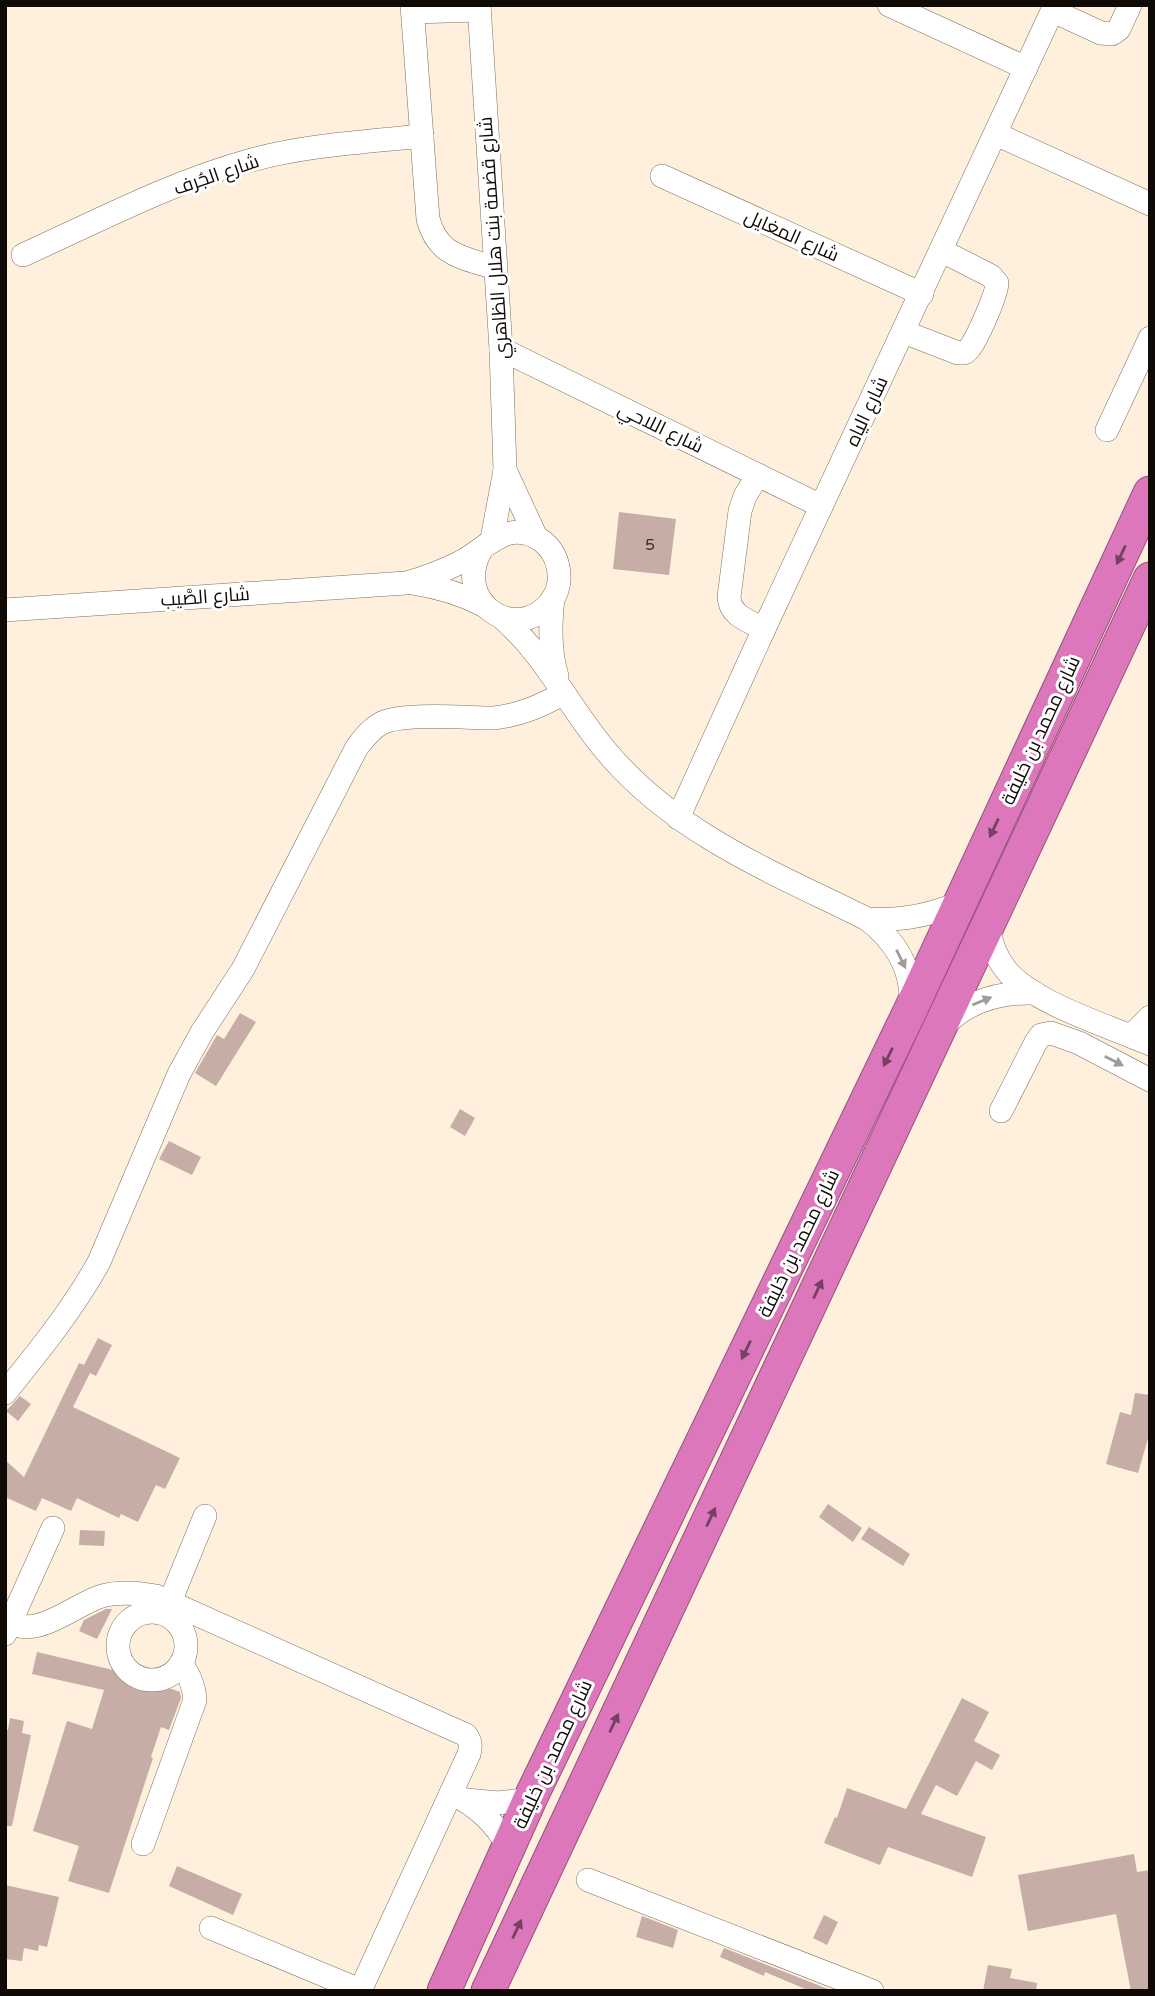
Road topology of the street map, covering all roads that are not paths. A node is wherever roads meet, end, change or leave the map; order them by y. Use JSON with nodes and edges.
{"nodes":[{"id":1,"x":889,"y":5,"type":"edge"},
{"id":2,"x":1130,"y":5,"type":"edge"},
{"id":3,"x":479,"y":8,"type":"edge"},
{"id":4,"x":1054,"y":8,"type":"edge"},
{"id":5,"x":412,"y":9,"type":"edge"},
{"id":6,"x":1026,"y":68,"type":"junction"},
{"id":7,"x":996,"y":134,"type":"junction"},
{"id":8,"x":422,"y":136,"type":"junction"},
{"id":9,"x":662,"y":176,"type":"dead end"},
{"id":10,"x":1150,"y":204,"type":"edge"},
{"id":11,"x":942,"y":251,"type":"junction"},
{"id":12,"x":23,"y":255,"type":"dead end"},
{"id":13,"x":495,"y":268,"type":"junction"},
{"id":14,"x":922,"y":294,"type":"junction"},
{"id":15,"x":904,"y":332,"type":"junction"},
{"id":16,"x":1150,"y":338,"type":"edge"},
{"id":17,"x":501,"y":349,"type":"junction"},
{"id":18,"x":1107,"y":430,"type":"dead end"},
{"id":19,"x":505,"y":470,"type":"junction"},
{"id":20,"x":758,"y":475,"type":"junction"},
{"id":21,"x":1150,"y":493,"type":"edge"},
{"id":22,"x":821,"y":506,"type":"junction"},
{"id":23,"x":536,"y":537,"type":"junction"},
{"id":24,"x":486,"y":545,"type":"junction"},
{"id":25,"x":1150,"y":579,"type":"edge"},
{"id":26,"x":405,"y":583,"type":"junction"},
{"id":27,"x":554,"y":598,"type":"junction"},
{"id":28,"x":5,"y":610,"type":"edge"},
{"id":29,"x":493,"y":611,"type":"junction"},
{"id":30,"x":764,"y":629,"type":"junction"},
{"id":31,"x":562,"y":689,"type":"junction"},
{"id":32,"x":678,"y":818,"type":"junction"},
{"id":33,"x":959,"y":903,"type":"junction"},
{"id":34,"x":867,"y":919,"type":"junction"},
{"id":35,"x":988,"y":927,"type":"junction"},
{"id":36,"x":1035,"y":993,"type":"junction"},
{"id":37,"x":910,"y":1011,"type":"junction"},
{"id":38,"x":1150,"y":1017,"type":"edge"},
{"id":39,"x":1089,"y":1020,"type":"junction"},
{"id":40,"x":938,"y":1032,"type":"junction"},
{"id":41,"x":1140,"y":1040,"type":"edge"},
{"id":42,"x":1079,"y":1043,"type":"junction"},
{"id":43,"x":1150,"y":1080,"type":"edge"},
{"id":44,"x":1001,"y":1111,"type":"dead end"},
{"id":45,"x":5,"y":1393,"type":"edge"},
{"id":46,"x":205,"y":1516,"type":"dead end"},
{"id":47,"x":52,"y":1528,"type":"dead end"},
{"id":48,"x":168,"y":1608,"type":"junction"},
{"id":49,"x":7,"y":1625,"type":"edge"},
{"id":50,"x":181,"y":1663,"type":"junction"},
{"id":51,"x":459,"y":1797,"type":"junction"},
{"id":52,"x":530,"y":1799,"type":"junction"},
{"id":53,"x":143,"y":1844,"type":"dead end"},
{"id":54,"x":509,"y":1848,"type":"junction"},
{"id":55,"x":588,"y":1880,"type":"dead end"},
{"id":56,"x":211,"y":1928,"type":"dead end"},
{"id":57,"x":360,"y":1990,"type":"edge"},
{"id":58,"x":444,"y":1991,"type":"edge"},
{"id":59,"x":488,"y":1991,"type":"edge"},
{"id":60,"x":872,"y":1991,"type":"edge"}],
"edges":[{"from":1,"to":6,"type":"street"},
{"from":2,"to":4,"type":"street"},
{"from":3,"to":5,"type":"street"},
{"from":3,"to":13,"type":"street","name":"شارع قضمة بنت هلال الظاهري"},
{"from":4,"to":6,"type":"street","name":"شارع الياه"},
{"from":5,"to":8,"type":"street"},
{"from":6,"to":7,"type":"street","name":"شارع الياه"},
{"from":7,"to":10,"type":"street"},
{"from":7,"to":11,"type":"street","name":"شارع الياه"},
{"from":8,"to":12,"type":"street","name":"شارع الجُرف"},
{"from":8,"to":13,"type":"street"},
{"from":9,"to":14,"type":"street","name":"شارع المغايل"},
{"from":11,"to":14,"type":"street","name":"شارع الياه"},
{"from":11,"to":15,"type":"street"},
{"from":13,"to":17,"type":"street","name":"شارع قضمة بنت هلال الظاهري"},
{"from":14,"to":15,"type":"street","name":"شارع الياه"},
{"from":15,"to":22,"type":"street","name":"شارع الياه"},
{"from":16,"to":18,"type":"street"},
{"from":17,"to":19,"type":"street","name":"شارع قضمة بنت هلال الظاهري"},
{"from":17,"to":20,"type":"street","name":"شارع اللاحي"},
{"from":19,"to":23,"type":"street","name":"شارع قضمة بنت هلال الظاهري"},
{"from":19,"to":24,"type":"street","name":"شارع قضمة بنت هلال الظاهري"},
{"from":20,"to":22,"type":"street","name":"شارع اللاحي"},
{"from":20,"to":30,"type":"street"},
{"from":21,"to":33,"type":"highway","name":"شارع محمد بن خليفة","one_way":true},
{"from":22,"to":30,"type":"street","name":"شارع الياه"},
{"from":23,"to":24,"type":"street"},
{"from":23,"to":27,"type":"street"},
{"from":24,"to":26,"type":"street","name":"شارع الصَّيب"},
{"from":24,"to":29,"type":"street"},
{"from":25,"to":35,"type":"highway","name":"شارع محمد بن خليفة"},
{"from":26,"to":28,"type":"street","name":"شارع الصَّيب"},
{"from":26,"to":29,"type":"street","name":"شارع الصَّيب"},
{"from":27,"to":29,"type":"street"},
{"from":27,"to":31,"type":"street"},
{"from":29,"to":31,"type":"street"},
{"from":30,"to":32,"type":"street","name":"شارع الياه"},
{"from":31,"to":32,"type":"street"},
{"from":31,"to":45,"type":"street"},
{"from":32,"to":34,"type":"street"},
{"from":33,"to":34,"type":"street"},
{"from":33,"to":37,"type":"highway","name":"شارع محمد بن خليفة"},
{"from":34,"to":37,"type":"street","one_way":true},
{"from":35,"to":36,"type":"street"},
{"from":35,"to":40,"type":"highway","name":"شارع محمد بن خليفة"},
{"from":36,"to":39,"type":"street"},
{"from":40,"to":36,"type":"street","one_way":true},
{"from":37,"to":52,"type":"highway","name":"شارع محمد بن خليفة","one_way":true},
{"from":38,"to":41,"type":"street"},
{"from":39,"to":41,"type":"street"},
{"from":39,"to":42,"type":"street"},
{"from":59,"to":40,"type":"highway","name":"شارع محمد بن خليفة","one_way":true},
{"from":42,"to":43,"type":"street","one_way":true},
{"from":42,"to":44,"type":"street"},
{"from":46,"to":48,"type":"street"},
{"from":47,"to":49,"type":"street"},
{"from":48,"to":49,"type":"street"},
{"from":48,"to":50,"type":"street"},
{"from":48,"to":50,"type":"street"},
{"from":48,"to":51,"type":"street"},
{"from":50,"to":53,"type":"street"},
{"from":51,"to":52,"type":"street"},
{"from":51,"to":54,"type":"street"},
{"from":51,"to":57,"type":"street"},
{"from":52,"to":54,"type":"highway","name":"شارع محمد بن خليفة"},
{"from":54,"to":58,"type":"highway","name":"شارع محمد بن خليفة"},
{"from":55,"to":60,"type":"street"},
{"from":56,"to":57,"type":"street"}]}
